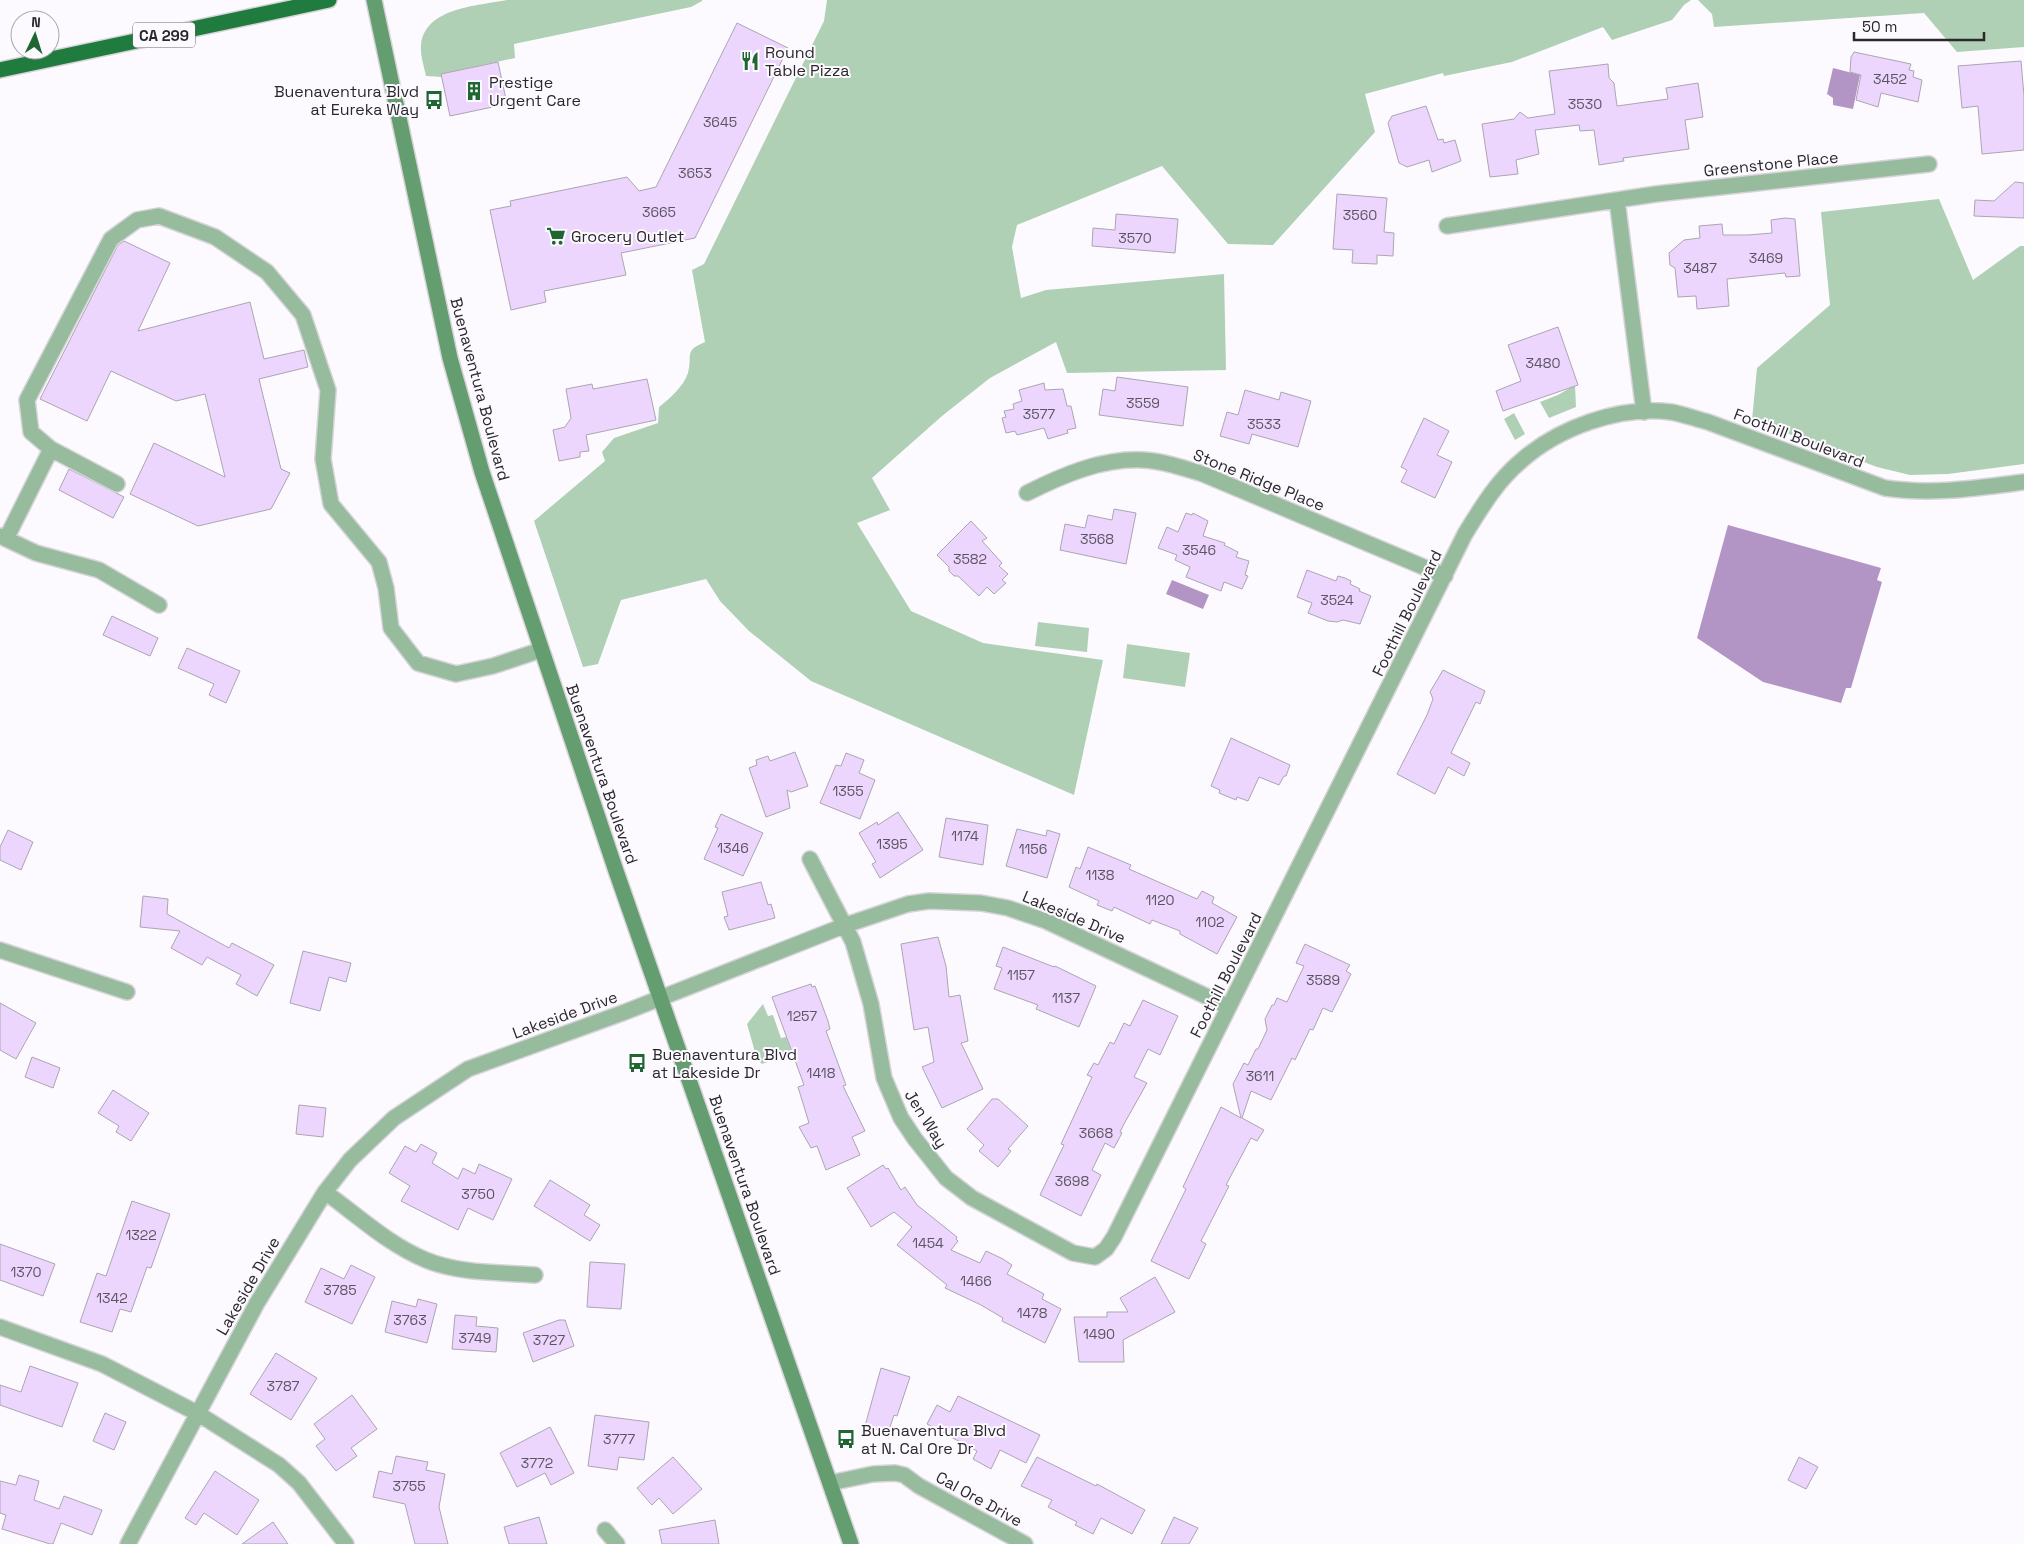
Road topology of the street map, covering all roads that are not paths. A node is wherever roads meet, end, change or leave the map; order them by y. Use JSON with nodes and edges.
{"nodes":[{"id":1,"x":328,"y":0,"type":"edge"},
{"id":2,"x":374,"y":0,"type":"edge"},
{"id":3,"x":0,"y":70,"type":"edge"},
{"id":4,"x":1929,"y":164,"type":"dead end"},
{"id":5,"x":1617,"y":200,"type":"junction"},
{"id":6,"x":1447,"y":226,"type":"dead end"},
{"id":7,"x":1644,"y":412,"type":"junction"},
{"id":8,"x":51,"y":449,"type":"junction"},
{"id":9,"x":2024,"y":482,"type":"edge"},
{"id":10,"x":118,"y":484,"type":"dead end"},
{"id":11,"x":1027,"y":493,"type":"dead end"},
{"id":12,"x":3,"y":537,"type":"edge"},
{"id":13,"x":1445,"y":576,"type":"junction"},
{"id":14,"x":159,"y":606,"type":"dead end"},
{"id":15,"x":541,"y":650,"type":"junction"},
{"id":16,"x":810,"y":859,"type":"dead end"},
{"id":17,"x":846,"y":926,"type":"junction"},
{"id":18,"x":0,"y":950,"type":"edge"},
{"id":19,"x":126,"y":992,"type":"dead end"},
{"id":20,"x":662,"y":997,"type":"junction"},
{"id":21,"x":1229,"y":1007,"type":"junction"},
{"id":22,"x":326,"y":1192,"type":"junction"},
{"id":23,"x":1095,"y":1257,"type":"joint"},
{"id":24,"x":535,"y":1276,"type":"dead end"},
{"id":25,"x":0,"y":1327,"type":"edge"},
{"id":26,"x":197,"y":1413,"type":"junction"},
{"id":27,"x":830,"y":1483,"type":"junction"},
{"id":28,"x":605,"y":1530,"type":"dead end"},
{"id":29,"x":128,"y":1544,"type":"edge"},
{"id":30,"x":346,"y":1544,"type":"edge"},
{"id":31,"x":616,"y":1544,"type":"edge"},
{"id":32,"x":851,"y":1544,"type":"edge"},
{"id":33,"x":1025,"y":1544,"type":"edge"}],
"edges":[{"from":1,"to":3,"type":"highway","number":"CA 299"},
{"from":2,"to":15,"type":"main road","name":"Buenaventura Boulevard"},
{"from":4,"to":5,"type":"street","name":"Greenstone Place"},
{"from":5,"to":6,"type":"street","name":"Greenstone Place"},
{"from":5,"to":7,"type":"street"},
{"from":7,"to":9,"type":"street","name":"Foothill Boulevard"},
{"from":7,"to":13,"type":"street","name":"Foothill Boulevard"},
{"from":8,"to":10,"type":"street"},
{"from":8,"to":12,"type":"street"},
{"from":8,"to":15,"type":"street"},
{"from":11,"to":13,"type":"street","name":"Stone Ridge Place"},
{"from":12,"to":14,"type":"street"},
{"from":13,"to":21,"type":"street","name":"Foothill Boulevard"},
{"from":15,"to":20,"type":"main road","name":"Buenaventura Boulevard"},
{"from":16,"to":17,"type":"street","name":"Jen Way"},
{"from":17,"to":20,"type":"street","name":"Lakeside Drive"},
{"from":17,"to":21,"type":"street","name":"Lakeside Drive"},
{"from":17,"to":23,"type":"street","name":"Jen Way"},
{"from":18,"to":19,"type":"street"},
{"from":20,"to":22,"type":"street","name":"Lakeside Drive"},
{"from":20,"to":27,"type":"main road","name":"Buenaventura Boulevard"},
{"from":21,"to":23,"type":"street","name":"Foothill Boulevard"},
{"from":22,"to":24,"type":"street"},
{"from":22,"to":26,"type":"street","name":"Lakeside Drive"},
{"from":25,"to":26,"type":"street"},
{"from":26,"to":29,"type":"street","name":"Lakeside Drive"},
{"from":26,"to":30,"type":"street"},
{"from":27,"to":32,"type":"main road","name":"Buenaventura Boulevard"},
{"from":27,"to":33,"type":"street","name":"Cal Ore Drive"},
{"from":28,"to":31,"type":"street"}]}
